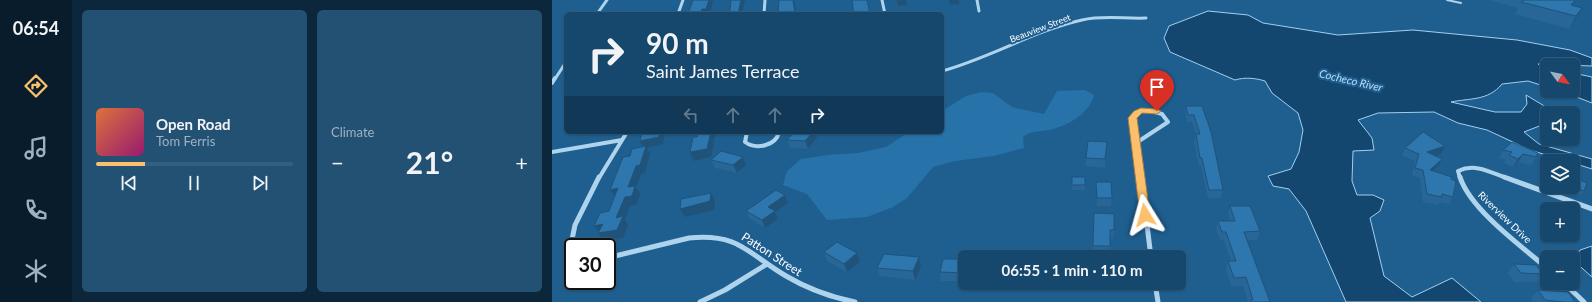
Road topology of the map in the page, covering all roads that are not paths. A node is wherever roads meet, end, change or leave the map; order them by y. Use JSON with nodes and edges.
{"nodes":[{"id":1,"x":607,"y":0,"type":"edge"},
{"id":2,"x":683,"y":0,"type":"edge"},
{"id":3,"x":765,"y":0,"type":"edge"},
{"id":4,"x":882,"y":0,"type":"edge"},
{"id":5,"x":977,"y":0,"type":"edge"},
{"id":6,"x":1447,"y":0,"type":"edge"},
{"id":7,"x":1461,"y":3,"type":"dead end"},
{"id":8,"x":979,"y":11,"type":"dead end"},
{"id":9,"x":599,"y":12,"type":"edge"},
{"id":10,"x":679,"y":12,"type":"edge"},
{"id":11,"x":764,"y":12,"type":"edge"},
{"id":12,"x":885,"y":12,"type":"edge"},
{"id":13,"x":1146,"y":18,"type":"dead end"},
{"id":14,"x":564,"y":65,"type":"edge"},
{"id":15,"x":944,"y":70,"type":"edge"},
{"id":16,"x":552,"y":83,"type":"edge"},
{"id":17,"x":626,"y":134,"type":"edge"},
{"id":18,"x":747,"y":134,"type":"edge"},
{"id":19,"x":779,"y":134,"type":"edge"},
{"id":20,"x":622,"y":140,"type":"junction"},
{"id":21,"x":1135,"y":144,"type":"junction"},
{"id":22,"x":552,"y":152,"type":"edge"},
{"id":23,"x":1592,"y":209,"type":"edge"},
{"id":24,"x":570,"y":238,"type":"edge"},
{"id":25,"x":1150,"y":250,"type":"edge"},
{"id":26,"x":616,"y":256,"type":"edge"},
{"id":27,"x":1540,"y":262,"type":"edge"},
{"id":28,"x":767,"y":264,"type":"junction"},
{"id":29,"x":1156,"y":290,"type":"edge"},
{"id":30,"x":1571,"y":290,"type":"edge"},
{"id":31,"x":700,"y":302,"type":"edge"},
{"id":32,"x":855,"y":302,"type":"edge"},
{"id":33,"x":1158,"y":302,"type":"edge"},
{"id":34,"x":1584,"y":302,"type":"edge"}],
"edges":[{"from":1,"to":9,"type":"street"},
{"from":2,"to":10,"type":"street"},
{"from":3,"to":11,"type":"street"},
{"from":4,"to":12,"type":"street"},
{"from":5,"to":8,"type":"street"},
{"from":6,"to":7,"type":"lane"},
{"from":13,"to":15,"type":"street","name":"Beauview Street"},
{"from":14,"to":16,"type":"street"},
{"from":17,"to":20,"type":"street"},
{"from":18,"to":19,"type":"street"},
{"from":20,"to":22,"type":"street"},
{"from":20,"to":24,"type":"street"},
{"from":21,"to":21,"type":"street"},
{"from":21,"to":25,"type":"street"},
{"from":23,"to":27,"type":"street","name":"Riverview Drive"},
{"from":26,"to":28,"type":"street","name":"Patton Street"},
{"from":28,"to":31,"type":"street"},
{"from":28,"to":32,"type":"street","name":"Patton Street"},
{"from":29,"to":33,"type":"street"},
{"from":30,"to":34,"type":"street"}]}
